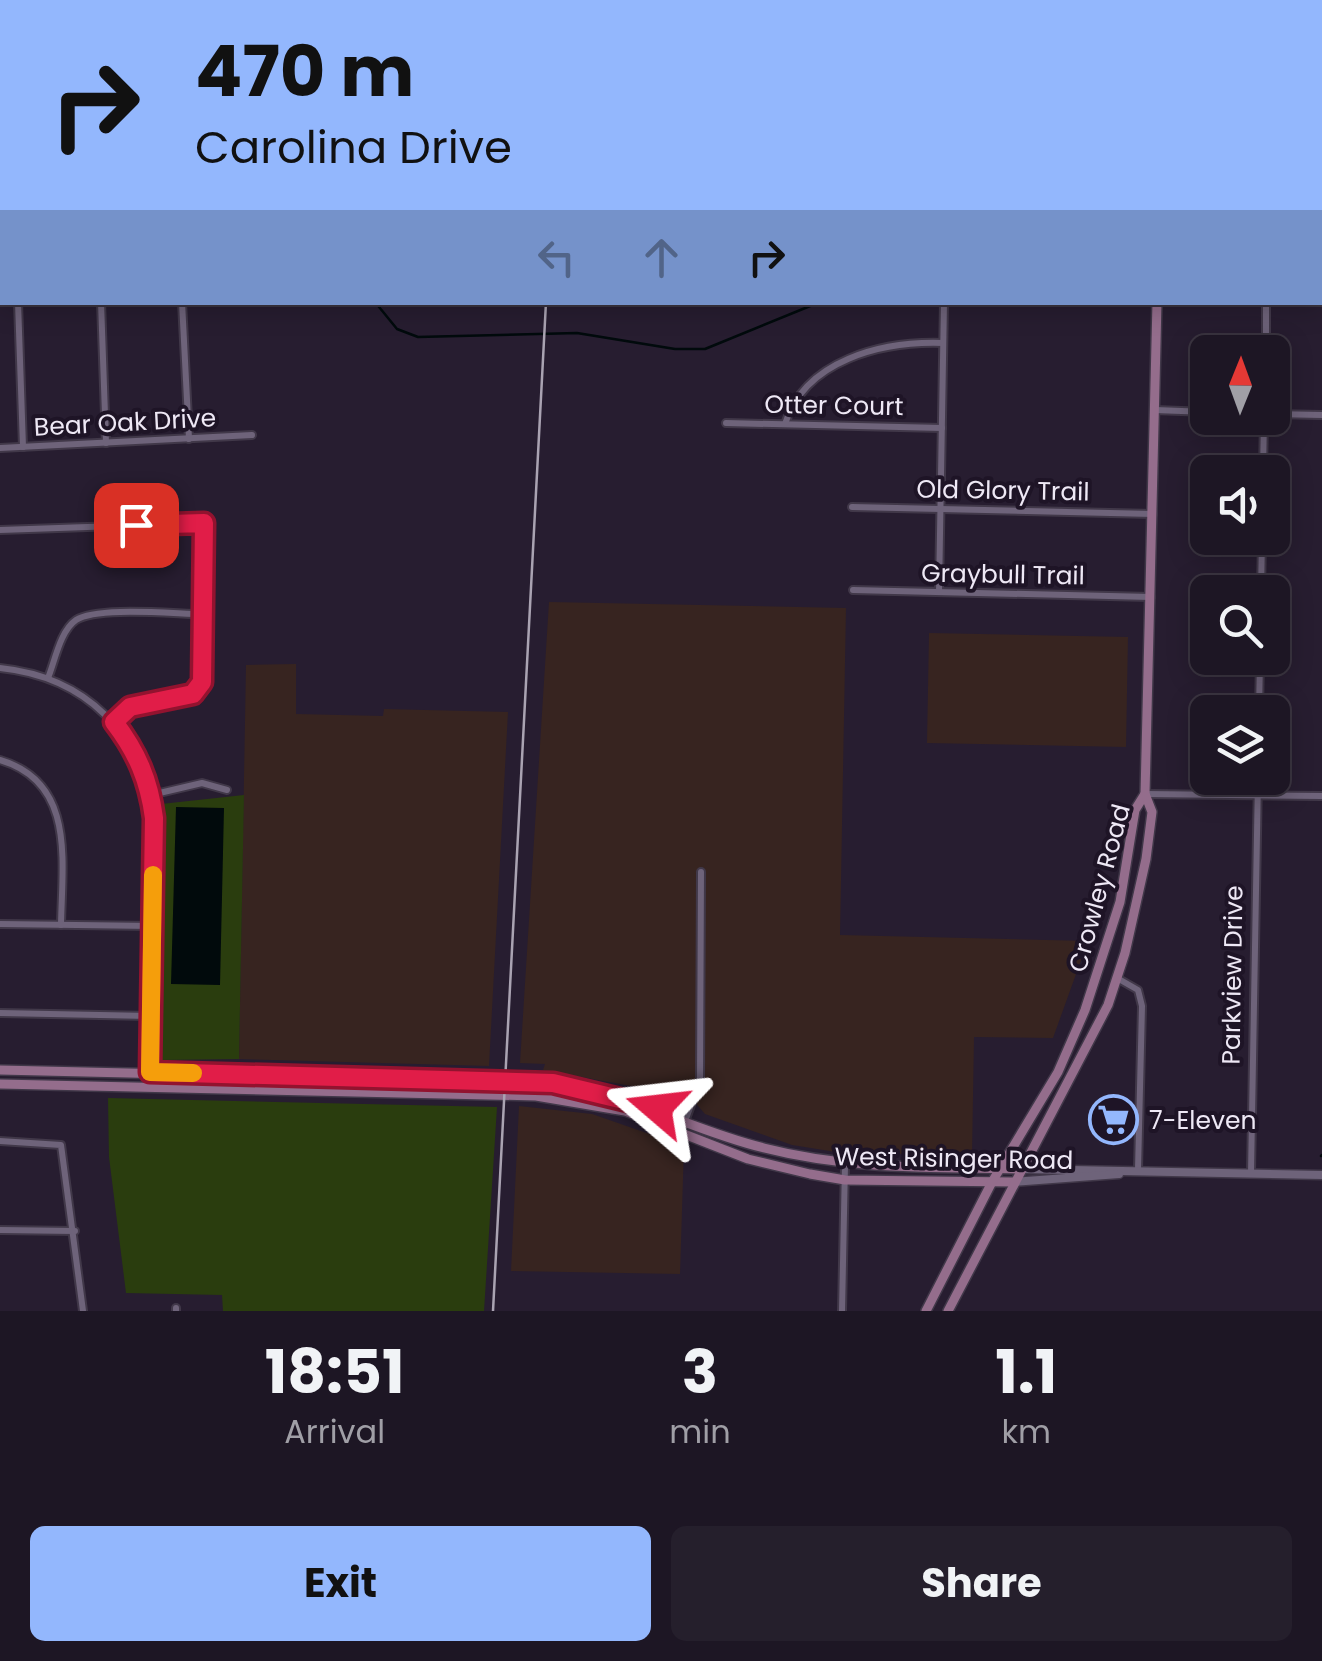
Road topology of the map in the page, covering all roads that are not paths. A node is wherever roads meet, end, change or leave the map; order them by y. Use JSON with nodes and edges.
{"nodes":[{"id":1,"x":18,"y":305,"type":"edge"},
{"id":2,"x":101,"y":305,"type":"edge"},
{"id":3,"x":182,"y":305,"type":"edge"},
{"id":4,"x":944,"y":305,"type":"edge"},
{"id":5,"x":1157,"y":305,"type":"edge"},
{"id":6,"x":1266,"y":305,"type":"edge"},
{"id":7,"x":1266,"y":335,"type":"edge"},
{"id":8,"x":943,"y":343,"type":"junction"},
{"id":9,"x":1155,"y":410,"type":"junction"},
{"id":10,"x":1190,"y":411,"type":"edge"},
{"id":11,"x":1290,"y":414,"type":"edge"},
{"id":12,"x":1322,"y":415,"type":"edge"},
{"id":13,"x":726,"y":423,"type":"dead end"},
{"id":14,"x":785,"y":424,"type":"junction"},
{"id":15,"x":942,"y":428,"type":"junction"},
{"id":16,"x":252,"y":435,"type":"dead end"},
{"id":17,"x":189,"y":439,"type":"junction"},
{"id":18,"x":106,"y":444,"type":"junction"},
{"id":19,"x":23,"y":447,"type":"junction"},
{"id":20,"x":0,"y":448,"type":"edge"},
{"id":21,"x":852,"y":507,"type":"dead end"},
{"id":22,"x":940,"y":509,"type":"junction"},
{"id":23,"x":1153,"y":514,"type":"junction"},
{"id":24,"x":0,"y":530,"type":"edge"},
{"id":25,"x":853,"y":590,"type":"dead end"},
{"id":26,"x":939,"y":592,"type":"junction"},
{"id":27,"x":1152,"y":597,"type":"junction"},
{"id":28,"x":203,"y":614,"type":"junction"},
{"id":29,"x":0,"y":668,"type":"edge"},
{"id":30,"x":48,"y":678,"type":"junction"},
{"id":31,"x":114,"y":722,"type":"junction"},
{"id":32,"x":0,"y":760,"type":"edge"},
{"id":33,"x":227,"y":790,"type":"dead end"},
{"id":34,"x":1145,"y":794,"type":"junction"},
{"id":35,"x":1190,"y":794,"type":"edge"},
{"id":36,"x":1258,"y":795,"type":"joint"},
{"id":37,"x":151,"y":796,"type":"junction"},
{"id":38,"x":1322,"y":796,"type":"edge"},
{"id":39,"x":701,"y":872,"type":"dead end"},
{"id":40,"x":0,"y":924,"type":"edge"},
{"id":41,"x":61,"y":925,"type":"junction"},
{"id":42,"x":153,"y":926,"type":"junction"},
{"id":43,"x":1117,"y":978,"type":"junction"},
{"id":44,"x":0,"y":1013,"type":"edge"},
{"id":45,"x":150,"y":1016,"type":"junction"},
{"id":46,"x":0,"y":1070,"type":"edge"},
{"id":47,"x":150,"y":1072,"type":"junction"},
{"id":48,"x":305,"y":1075,"type":"junction"},
{"id":49,"x":0,"y":1084,"type":"edge"},
{"id":50,"x":150,"y":1086,"type":"junction"},
{"id":51,"x":235,"y":1088,"type":"junction"},
{"id":52,"x":686,"y":1119,"type":"junction"},
{"id":53,"x":680,"y":1132,"type":"junction"},
{"id":54,"x":0,"y":1140,"type":"edge"},
{"id":55,"x":845,"y":1166,"type":"junction"},
{"id":56,"x":1000,"y":1169,"type":"junction"},
{"id":57,"x":1022,"y":1169,"type":"junction"},
{"id":58,"x":1138,"y":1170,"type":"junction"},
{"id":59,"x":1251,"y":1173,"type":"junction"},
{"id":60,"x":1322,"y":1175,"type":"edge"},
{"id":61,"x":845,"y":1180,"type":"junction"},
{"id":62,"x":992,"y":1182,"type":"junction"},
{"id":63,"x":1014,"y":1182,"type":"junction"},
{"id":64,"x":0,"y":1230,"type":"edge"},
{"id":65,"x":75,"y":1231,"type":"junction"},
{"id":66,"x":83,"y":1311,"type":"edge"},
{"id":67,"x":842,"y":1311,"type":"edge"},
{"id":68,"x":926,"y":1311,"type":"edge"},
{"id":69,"x":948,"y":1311,"type":"edge"}],
"edges":[{"from":1,"to":19,"type":"street"},
{"from":2,"to":18,"type":"street"},
{"from":3,"to":17,"type":"street"},
{"from":4,"to":8,"type":"street"},
{"from":5,"to":9,"type":"main road","name":"Crowley Road"},
{"from":6,"to":7,"type":"street"},
{"from":8,"to":14,"type":"street"},
{"from":8,"to":15,"type":"street"},
{"from":9,"to":10,"type":"street"},
{"from":9,"to":23,"type":"main road","name":"Crowley Road"},
{"from":11,"to":12,"type":"street"},
{"from":13,"to":14,"type":"street","name":"Otter Court"},
{"from":14,"to":15,"type":"street","name":"Otter Court"},
{"from":15,"to":22,"type":"street"},
{"from":16,"to":17,"type":"street","name":"Bear Oak Drive"},
{"from":17,"to":18,"type":"street","name":"Bear Oak Drive"},
{"from":18,"to":19,"type":"street","name":"Bear Oak Drive"},
{"from":19,"to":20,"type":"street","name":"Bear Oak Drive"},
{"from":21,"to":22,"type":"street","name":"Old Glory Trail"},
{"from":22,"to":23,"type":"street","name":"Old Glory Trail"},
{"from":22,"to":26,"type":"street"},
{"from":23,"to":27,"type":"main road","name":"Crowley Road"},
{"from":24,"to":28,"type":"street"},
{"from":25,"to":26,"type":"street","name":"Graybull Trail"},
{"from":26,"to":27,"type":"street","name":"Graybull Trail"},
{"from":27,"to":34,"type":"main road","name":"Crowley Road"},
{"from":28,"to":30,"type":"street"},
{"from":28,"to":31,"type":"street"},
{"from":29,"to":30,"type":"street"},
{"from":30,"to":31,"type":"street"},
{"from":31,"to":37,"type":"street"},
{"from":32,"to":41,"type":"street"},
{"from":33,"to":37,"type":"street"},
{"from":34,"to":35,"type":"street"},
{"from":34,"to":43,"type":"main road","name":"Crowley Road"},
{"from":34,"to":56,"type":"main road","name":"Crowley Road"},
{"from":36,"to":38,"type":"street"},
{"from":36,"to":59,"type":"street","name":"Parkview Drive"},
{"from":37,"to":42,"type":"street"},
{"from":39,"to":52,"type":"street"},
{"from":40,"to":41,"type":"street"},
{"from":41,"to":42,"type":"street"},
{"from":42,"to":45,"type":"street"},
{"from":43,"to":57,"type":"main road","name":"Crowley Road"},
{"from":43,"to":58,"type":"street","name":"Crowley Road"},
{"from":44,"to":45,"type":"street"},
{"from":45,"to":47,"type":"street"},
{"from":46,"to":47,"type":"main road","name":"West Risinger Road"},
{"from":47,"to":48,"type":"main road","name":"West Risinger Road"},
{"from":47,"to":50,"type":"street"},
{"from":48,"to":51,"type":"main road"},
{"from":48,"to":52,"type":"main road","name":"West Risinger Road"},
{"from":49,"to":50,"type":"main road","name":"West Risinger Road"},
{"from":50,"to":51,"type":"main road","name":"West Risinger Road"},
{"from":51,"to":53,"type":"main road","name":"West Risinger Road"},
{"from":52,"to":53,"type":"street"},
{"from":52,"to":55,"type":"main road","name":"West Risinger Road"},
{"from":53,"to":61,"type":"main road","name":"West Risinger Road"},
{"from":54,"to":65,"type":"street"},
{"from":55,"to":56,"type":"main road","name":"West Risinger Road"},
{"from":55,"to":61,"type":"street"},
{"from":56,"to":57,"type":"main road","name":"West Risinger Road"},
{"from":56,"to":62,"type":"main road","name":"Crowley Road"},
{"from":57,"to":58,"type":"street","name":"West Risinger Road"},
{"from":57,"to":63,"type":"main road","name":"Crowley Road"},
{"from":58,"to":59,"type":"street","name":"West Risinger Road"},
{"from":58,"to":63,"type":"street","name":"West Risinger Road"},
{"from":59,"to":60,"type":"street","name":"West Risinger Road"},
{"from":61,"to":62,"type":"main road","name":"West Risinger Road"},
{"from":61,"to":67,"type":"street"},
{"from":62,"to":63,"type":"main road","name":"West Risinger Road"},
{"from":62,"to":68,"type":"main road","name":"Crowley Road"},
{"from":63,"to":69,"type":"main road","name":"Crowley Road"},
{"from":64,"to":65,"type":"street"},
{"from":65,"to":66,"type":"street"}]}
